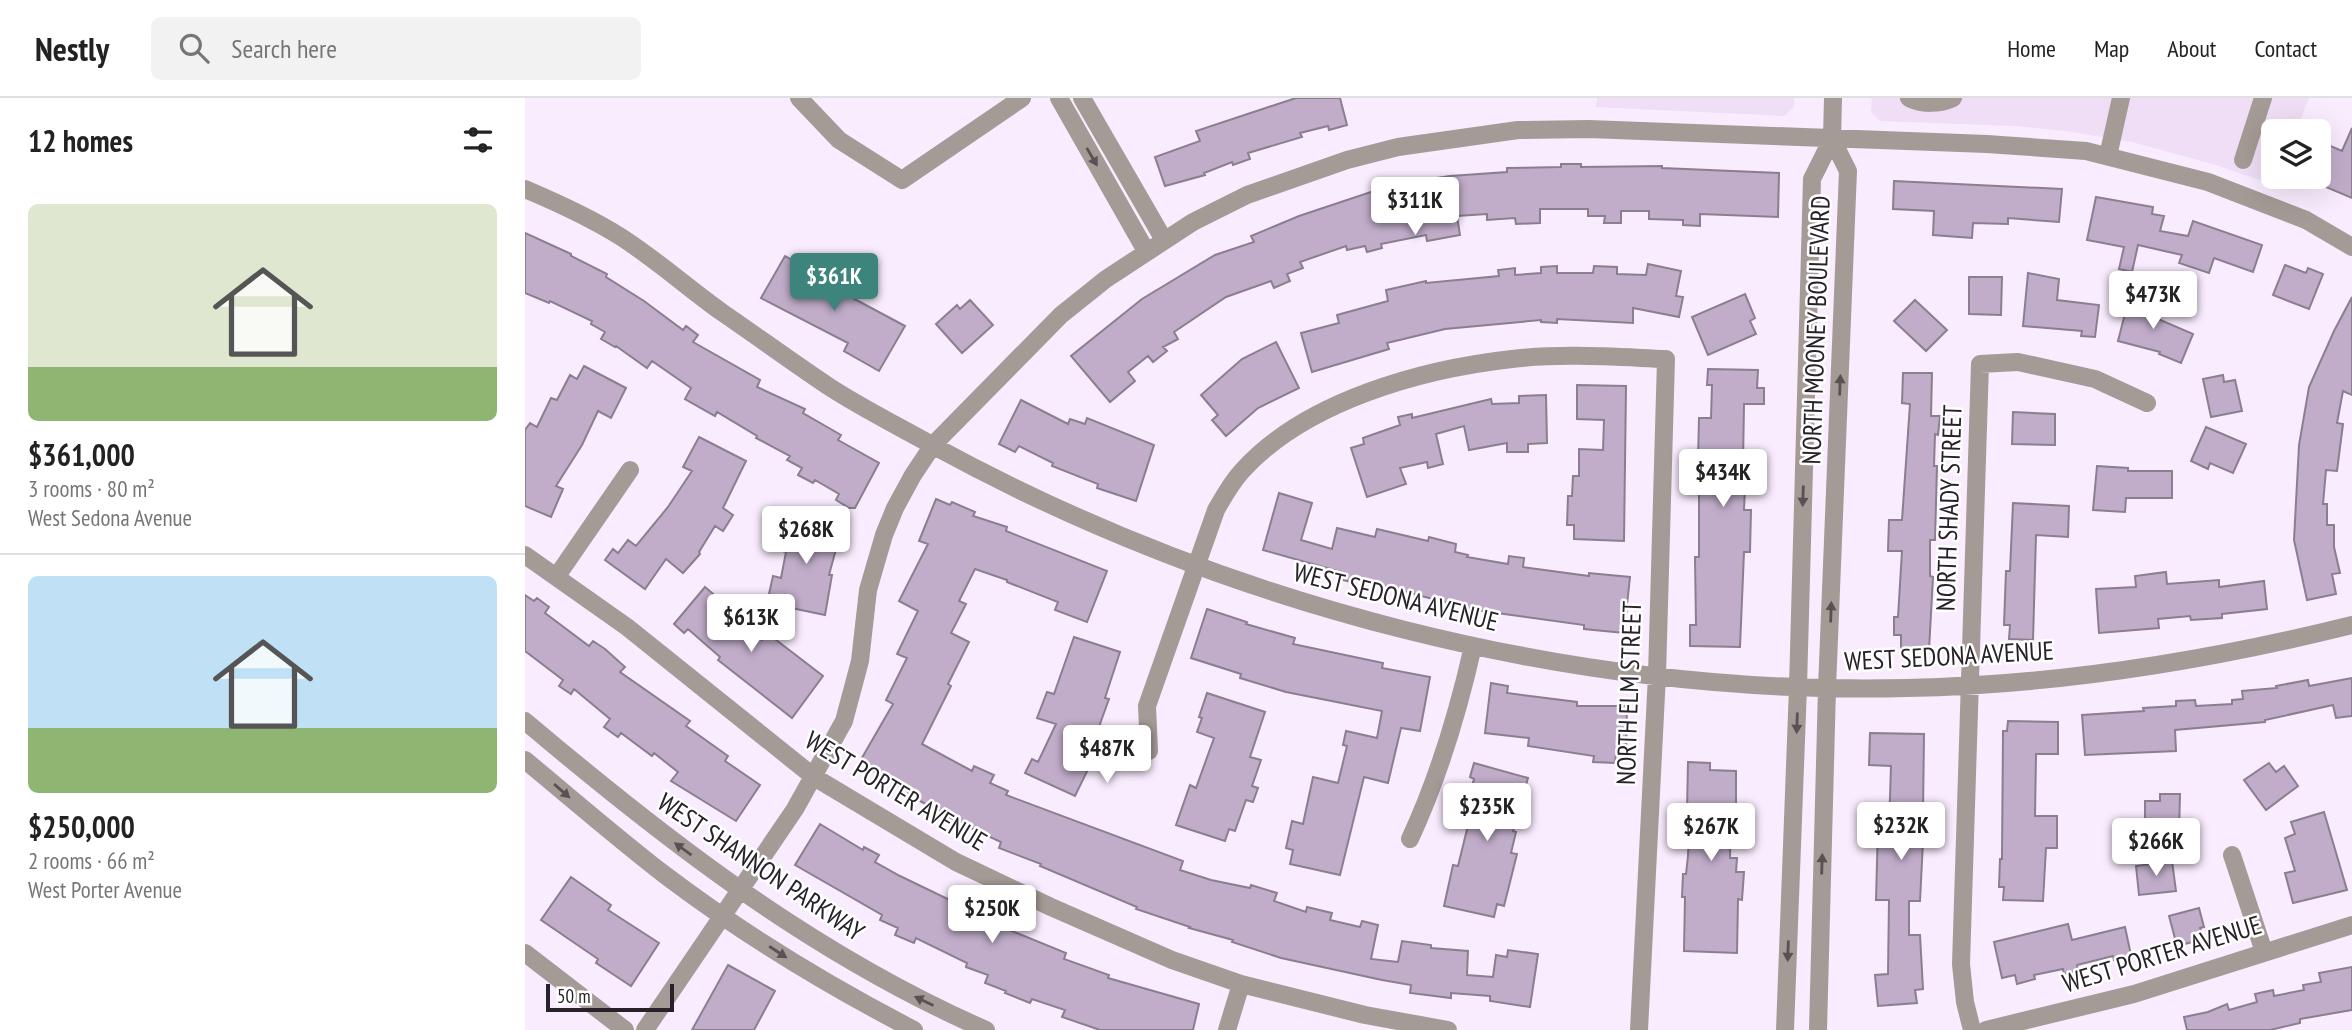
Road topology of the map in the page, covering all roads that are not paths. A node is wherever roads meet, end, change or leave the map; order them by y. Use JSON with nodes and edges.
{"nodes":[{"id":1,"x":799,"y":98,"type":"edge"},
{"id":2,"x":1022,"y":98,"type":"edge"},
{"id":3,"x":1059,"y":98,"type":"edge"},
{"id":4,"x":1082,"y":98,"type":"edge"},
{"id":5,"x":1833,"y":98,"type":"edge"},
{"id":6,"x":2121,"y":98,"type":"edge"},
{"id":7,"x":2263,"y":98,"type":"edge"},
{"id":8,"x":1832,"y":139,"type":"junction"},
{"id":9,"x":2108,"y":156,"type":"junction"},
{"id":10,"x":2243,"y":160,"type":"dead end"},
{"id":11,"x":525,"y":188,"type":"edge"},
{"id":12,"x":1164,"y":240,"type":"junction"},
{"id":13,"x":2352,"y":247,"type":"edge"},
{"id":14,"x":1146,"y":251,"type":"junction"},
{"id":15,"x":2147,"y":403,"type":"dead end"},
{"id":16,"x":933,"y":445,"type":"junction"},
{"id":17,"x":630,"y":470,"type":"dead end"},
{"id":18,"x":525,"y":555,"type":"edge"},
{"id":19,"x":1195,"y":565,"type":"junction"},
{"id":20,"x":557,"y":576,"type":"junction"},
{"id":21,"x":2352,"y":625,"type":"edge"},
{"id":22,"x":1473,"y":646,"type":"junction"},
{"id":23,"x":1657,"y":675,"type":"junction"},
{"id":24,"x":1969,"y":685,"type":"junction"},
{"id":25,"x":1798,"y":687,"type":"junction"},
{"id":26,"x":1828,"y":688,"type":"junction"},
{"id":27,"x":525,"y":721,"type":"edge"},
{"id":28,"x":1149,"y":751,"type":"dead end"},
{"id":29,"x":525,"y":760,"type":"edge"},
{"id":30,"x":814,"y":777,"type":"junction"},
{"id":31,"x":1410,"y":839,"type":"dead end"},
{"id":32,"x":2232,"y":855,"type":"dead end"},
{"id":33,"x":739,"y":889,"type":"junction"},
{"id":34,"x":721,"y":915,"type":"junction"},
{"id":35,"x":2352,"y":925,"type":"edge"},
{"id":36,"x":2264,"y":952,"type":"junction"},
{"id":37,"x":525,"y":953,"type":"edge"},
{"id":38,"x":1241,"y":984,"type":"junction"},
{"id":39,"x":625,"y":1030,"type":"edge"},
{"id":40,"x":645,"y":1030,"type":"edge"},
{"id":41,"x":914,"y":1030,"type":"edge"},
{"id":42,"x":986,"y":1030,"type":"edge"},
{"id":43,"x":1227,"y":1030,"type":"edge"},
{"id":44,"x":1448,"y":1030,"type":"edge"},
{"id":45,"x":1639,"y":1030,"type":"edge"},
{"id":46,"x":1785,"y":1030,"type":"edge"},
{"id":47,"x":1818,"y":1030,"type":"edge"},
{"id":48,"x":1972,"y":1030,"type":"edge"},
{"id":49,"x":1986,"y":1030,"type":"edge"}],
"edges":[{"from":1,"to":2,"type":"street"},
{"from":3,"to":14,"type":"street","one_way":true},
{"from":4,"to":12,"type":"street"},
{"from":5,"to":8,"type":"street","name":"NORTH MOONEY BOULEVARD"},
{"from":6,"to":9,"type":"street"},
{"from":7,"to":10,"type":"street"},
{"from":8,"to":9,"type":"street"},
{"from":8,"to":12,"type":"street"},
{"from":8,"to":25,"type":"street","name":"NORTH MOONEY BOULEVARD","one_way":true},
{"from":26,"to":8,"type":"street","name":"NORTH MOONEY BOULEVARD","one_way":true},
{"from":9,"to":13,"type":"street"},
{"from":11,"to":16,"type":"street","name":"WEST SEDONA AVENUE"},
{"from":12,"to":14,"type":"street"},
{"from":14,"to":16,"type":"street"},
{"from":15,"to":24,"type":"street","name":"NORTH SHADY STREET"},
{"from":16,"to":19,"type":"street","name":"WEST SEDONA AVENUE"},
{"from":16,"to":30,"type":"street"},
{"from":17,"to":20,"type":"street"},
{"from":18,"to":20,"type":"street","name":"WEST PORTER AVENUE"},
{"from":19,"to":22,"type":"street","name":"WEST SEDONA AVENUE"},
{"from":19,"to":23,"type":"street","name":"NORTH ELM STREET"},
{"from":19,"to":28,"type":"street"},
{"from":20,"to":30,"type":"street","name":"WEST PORTER AVENUE"},
{"from":21,"to":24,"type":"street","name":"WEST SEDONA AVENUE"},
{"from":22,"to":23,"type":"street","name":"WEST SEDONA AVENUE"},
{"from":22,"to":31,"type":"street"},
{"from":23,"to":25,"type":"street","name":"WEST SEDONA AVENUE"},
{"from":23,"to":45,"type":"street","name":"NORTH ELM STREET"},
{"from":24,"to":26,"type":"street","name":"WEST SEDONA AVENUE"},
{"from":24,"to":48,"type":"street","name":"NORTH SHADY STREET"},
{"from":25,"to":26,"type":"street","name":"WEST SEDONA AVENUE"},
{"from":25,"to":46,"type":"street","name":"NORTH MOONEY BOULEVARD","one_way":true},
{"from":47,"to":26,"type":"street","name":"NORTH MOONEY BOULEVARD","one_way":true},
{"from":33,"to":27,"type":"street","name":"WEST SHANNON PARKWAY","one_way":true},
{"from":29,"to":34,"type":"street","one_way":true},
{"from":30,"to":33,"type":"street"},
{"from":30,"to":38,"type":"street","name":"WEST PORTER AVENUE"},
{"from":32,"to":36,"type":"street"},
{"from":33,"to":34,"type":"street"},
{"from":42,"to":33,"type":"street","name":"WEST SHANNON PARKWAY","one_way":true},
{"from":34,"to":40,"type":"street"},
{"from":34,"to":41,"type":"street","one_way":true},
{"from":35,"to":36,"type":"street","name":"WEST PORTER AVENUE"},
{"from":36,"to":49,"type":"street","name":"WEST PORTER AVENUE"},
{"from":37,"to":39,"type":"street"},
{"from":38,"to":43,"type":"street"},
{"from":38,"to":44,"type":"street","name":"WEST PORTER AVENUE"}]}
